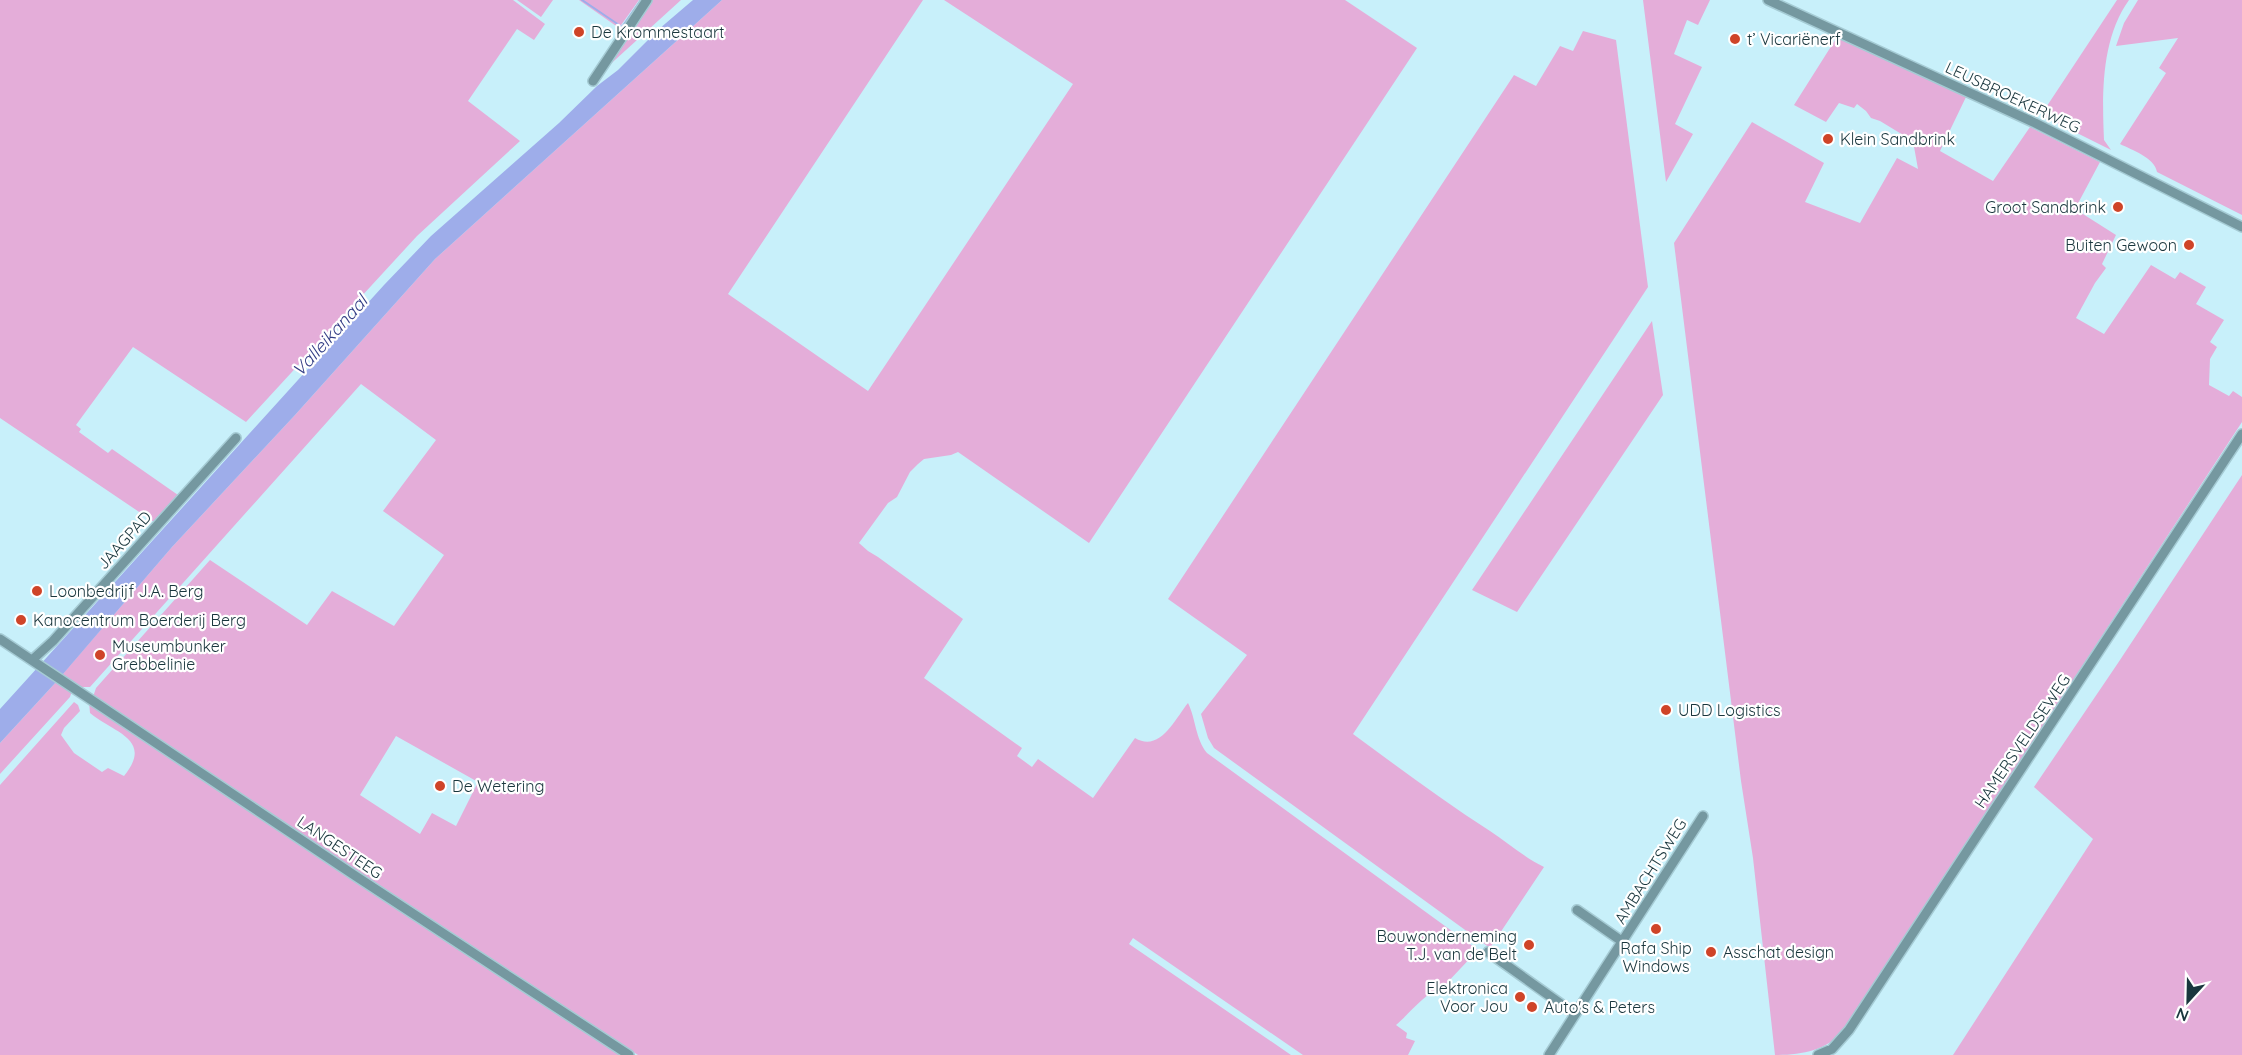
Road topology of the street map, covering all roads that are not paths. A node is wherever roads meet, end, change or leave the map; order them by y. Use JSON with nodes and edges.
{"nodes":[{"id":1,"x":647,"y":0,"type":"edge"},
{"id":2,"x":1768,"y":0,"type":"edge"},
{"id":3,"x":596,"y":79,"type":"dead end"},
{"id":4,"x":2242,"y":227,"type":"edge"},
{"id":5,"x":2242,"y":434,"type":"edge"},
{"id":6,"x":236,"y":438,"type":"dead end"},
{"id":7,"x":0,"y":639,"type":"edge"},
{"id":8,"x":34,"y":662,"type":"junction"},
{"id":9,"x":1703,"y":816,"type":"dead end"},
{"id":10,"x":1577,"y":910,"type":"dead end"},
{"id":11,"x":1623,"y":942,"type":"junction"},
{"id":12,"x":1488,"y":951,"type":"dead end"},
{"id":13,"x":1575,"y":1014,"type":"junction"},
{"id":14,"x":1552,"y":1054,"type":"edge"},
{"id":15,"x":629,"y":1055,"type":"edge"},
{"id":16,"x":1818,"y":1055,"type":"edge"}],
"edges":[{"from":1,"to":3,"type":"street"},
{"from":2,"to":4,"type":"street","name":"LEUSBROEKERWEG"},
{"from":5,"to":16,"type":"street","name":"HAMERSVELDSEWEG"},
{"from":6,"to":8,"type":"street","name":"JAAGPAD"},
{"from":7,"to":8,"type":"street","name":"LANGESTEEG"},
{"from":8,"to":15,"type":"street","name":"LANGESTEEG"},
{"from":9,"to":11,"type":"street","name":"AMBACHTSWEG"},
{"from":10,"to":11,"type":"street","name":"AMBACHTSWEG"},
{"from":11,"to":13,"type":"street","name":"AMBACHTSWEG"},
{"from":12,"to":13,"type":"street"},
{"from":13,"to":14,"type":"street","name":"AMBACHTSWEG"}]}
